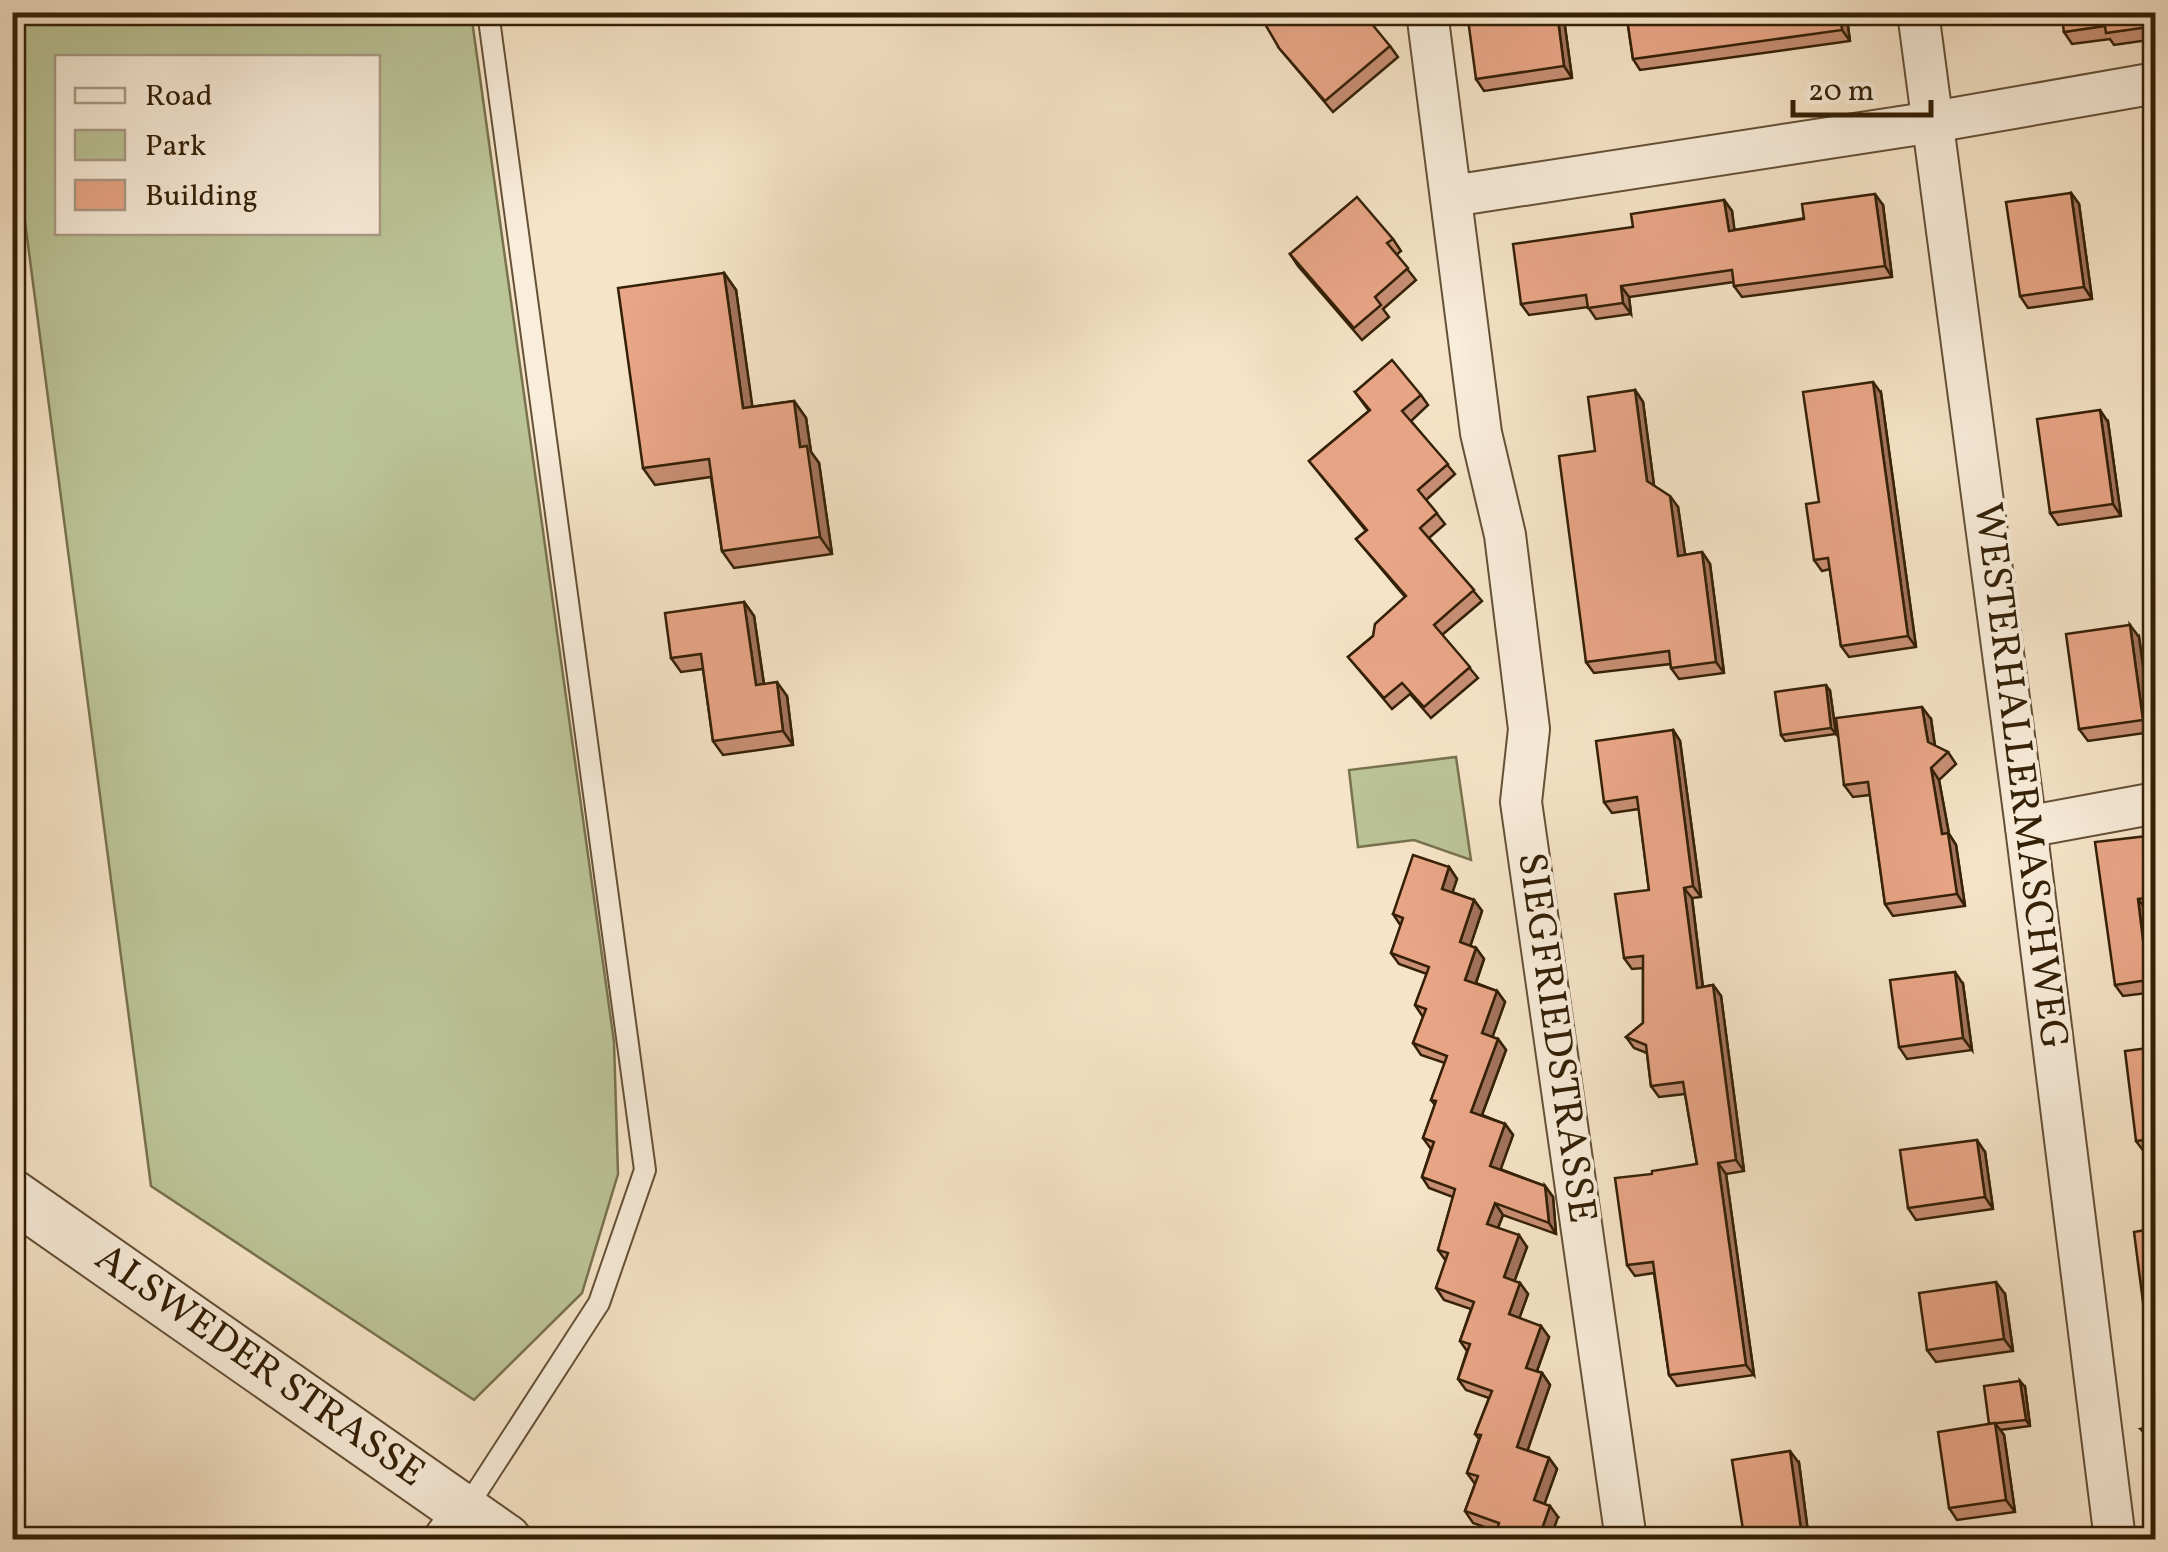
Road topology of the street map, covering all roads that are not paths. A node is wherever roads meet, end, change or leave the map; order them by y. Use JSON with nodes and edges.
{"nodes":[{"id":1,"x":488,"y":12,"type":"edge"},
{"id":2,"x":1426,"y":12,"type":"edge"},
{"id":3,"x":1918,"y":12,"type":"edge"},
{"id":4,"x":2156,"y":83,"type":"edge"},
{"id":5,"x":1933,"y":122,"type":"junction"},
{"id":6,"x":1452,"y":196,"type":"junction"},
{"id":7,"x":2156,"y":804,"type":"edge"},
{"id":8,"x":2026,"y":827,"type":"junction"},
{"id":9,"x":12,"y":1196,"type":"edge"},
{"id":10,"x":454,"y":1525,"type":"edge"},
{"id":11,"x":2106,"y":1538,"type":"edge"},
{"id":12,"x":506,"y":1540,"type":"edge"},
{"id":13,"x":1626,"y":1540,"type":"edge"}],
"edges":[{"from":1,"to":10,"type":"lane"},
{"from":2,"to":6,"type":"street","name":"SIEGFRIEDSTRASSE"},
{"from":3,"to":5,"type":"street","name":"WESTERHALLERMASCHWEG"},
{"from":4,"to":5,"type":"street"},
{"from":5,"to":6,"type":"street"},
{"from":5,"to":8,"type":"street","name":"WESTERHALLERMASCHWEG"},
{"from":6,"to":13,"type":"street","name":"SIEGFRIEDSTRASSE"},
{"from":7,"to":8,"type":"street"},
{"from":8,"to":11,"type":"street","name":"WESTERHALLERMASCHWEG"},
{"from":9,"to":10,"type":"street","name":"ALSWEDER STRASSE"},
{"from":10,"to":12,"type":"street","name":"ALSWEDER STRASSE"}]}
